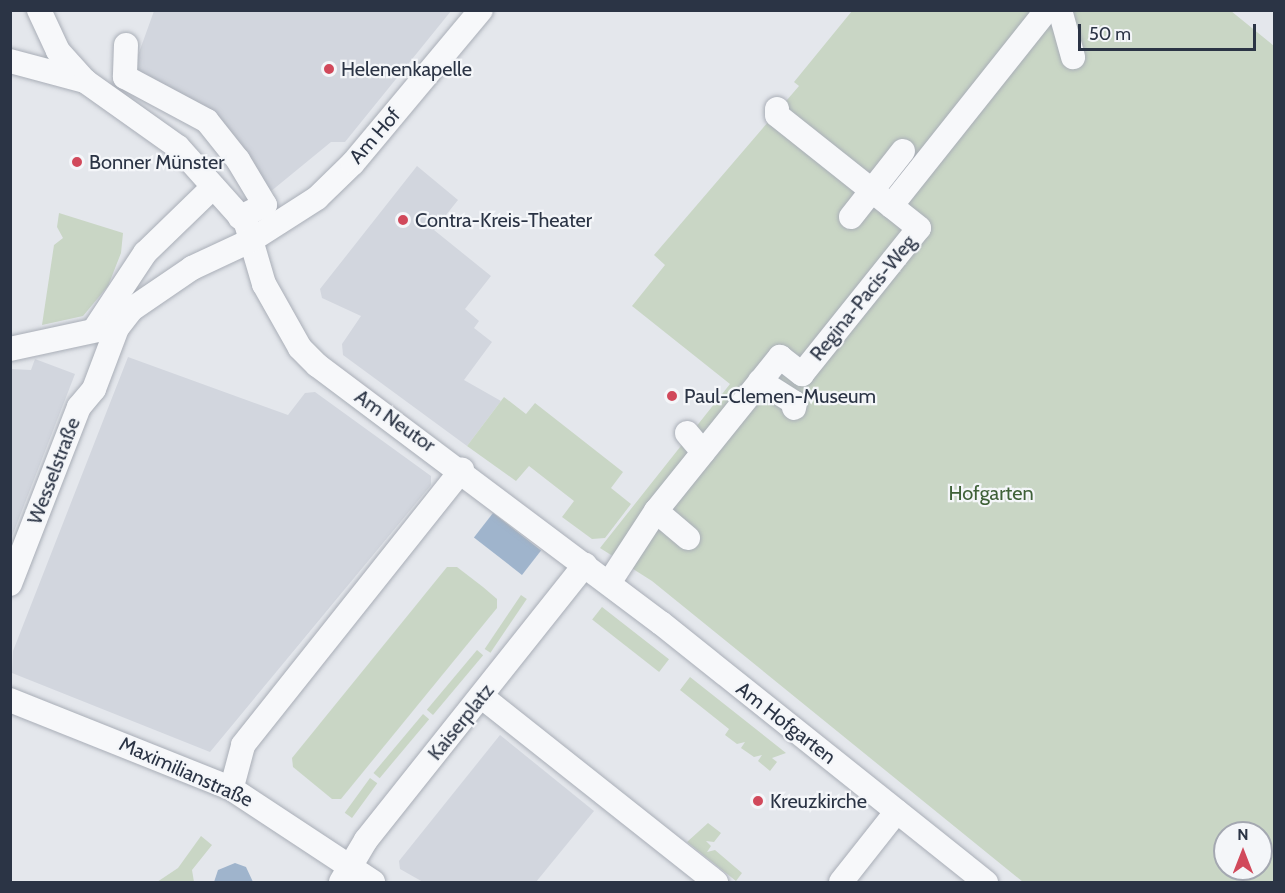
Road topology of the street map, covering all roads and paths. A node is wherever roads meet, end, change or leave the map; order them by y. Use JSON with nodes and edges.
{"nodes":[{"id":1,"x":39,"y":10,"type":"edge"},
{"id":2,"x":481,"y":10,"type":"edge"},
{"id":3,"x":1047,"y":10,"type":"edge"},
{"id":4,"x":1060,"y":10,"type":"edge"},
{"id":5,"x":126,"y":45,"type":"dead end"},
{"id":6,"x":1073,"y":57,"type":"dead end"},
{"id":7,"x":10,"y":61,"type":"edge"},
{"id":8,"x":85,"y":81,"type":"junction"},
{"id":9,"x":777,"y":109,"type":"dead end"},
{"id":10,"x":903,"y":151,"type":"dead end"},
{"id":11,"x":213,"y":187,"type":"junction"},
{"id":12,"x":871,"y":191,"type":"junction"},
{"id":13,"x":891,"y":206,"type":"junction"},
{"id":14,"x":851,"y":217,"type":"dead end"},
{"id":15,"x":240,"y":218,"type":"junction"},
{"id":16,"x":250,"y":241,"type":"junction"},
{"id":17,"x":107,"y":328,"type":"junction"},
{"id":18,"x":10,"y":349,"type":"edge"},
{"id":19,"x":760,"y":381,"type":"junction"},
{"id":20,"x":794,"y":408,"type":"dead end"},
{"id":21,"x":687,"y":433,"type":"dead end"},
{"id":22,"x":703,"y":452,"type":"junction"},
{"id":23,"x":462,"y":470,"type":"junction"},
{"id":24,"x":656,"y":511,"type":"junction"},
{"id":25,"x":688,"y":538,"type":"dead end"},
{"id":26,"x":585,"y":565,"type":"junction"},
{"id":27,"x":10,"y":584,"type":"edge"},
{"id":28,"x":609,"y":584,"type":"junction"},
{"id":29,"x":481,"y":696,"type":"junction"},
{"id":30,"x":10,"y":700,"type":"edge"},
{"id":31,"x":233,"y":783,"type":"dead end"},
{"id":32,"x":897,"y":811,"type":"junction"},
{"id":33,"x":345,"y":875,"type":"edge"},
{"id":34,"x":373,"y":882,"type":"edge"},
{"id":35,"x":716,"y":882,"type":"edge"},
{"id":36,"x":841,"y":882,"type":"edge"},
{"id":37,"x":986,"y":882,"type":"edge"}],
"edges":[{"from":1,"to":8,"type":"street"},
{"from":2,"to":16,"type":"street","name":"Am Hof"},
{"from":3,"to":13,"type":"street","name":"Regina-Pacis-Weg"},
{"from":4,"to":6,"type":"street"},
{"from":5,"to":15,"type":"street"},
{"from":7,"to":8,"type":"street"},
{"from":8,"to":11,"type":"street","name":"Am Neutor"},
{"from":9,"to":12,"type":"street","name":"Regina-Pacis-Weg"},
{"from":10,"to":12,"type":"street"},
{"from":11,"to":15,"type":"street","name":"Am Neutor"},
{"from":11,"to":17,"type":"street"},
{"from":12,"to":13,"type":"street","name":"Regina-Pacis-Weg"},
{"from":12,"to":14,"type":"street"},
{"from":13,"to":19,"type":"street","name":"Regina-Pacis-Weg"},
{"from":15,"to":16,"type":"street","name":"Am Neutor"},
{"from":16,"to":17,"type":"street","name":"Am Hof"},
{"from":16,"to":23,"type":"street","name":"Am Neutor"},
{"from":17,"to":18,"type":"street"},
{"from":17,"to":27,"type":"street","name":"Wesselstraße"},
{"from":19,"to":20,"type":"street"},
{"from":19,"to":22,"type":"street","name":"Regina-Pacis-Weg"},
{"from":21,"to":22,"type":"street"},
{"from":22,"to":24,"type":"street","name":"Regina-Pacis-Weg"},
{"from":23,"to":26,"type":"street","name":"Am Neutor"},
{"from":23,"to":31,"type":"street"},
{"from":24,"to":25,"type":"street"},
{"from":24,"to":28,"type":"street","name":"Regina-Pacis-Weg"},
{"from":26,"to":28,"type":"street","name":"Am Hofgarten"},
{"from":26,"to":29,"type":"street","name":"Kaiserplatz"},
{"from":28,"to":32,"type":"street","name":"Am Hofgarten"},
{"from":29,"to":33,"type":"street","name":"Kaiserplatz"},
{"from":29,"to":35,"type":"street"},
{"from":30,"to":33,"type":"street","name":"Maximilianstraße"},
{"from":32,"to":36,"type":"street"},
{"from":32,"to":37,"type":"street","name":"Am Hofgarten"},
{"from":33,"to":34,"type":"street","name":"Maximilianstraße"}]}
